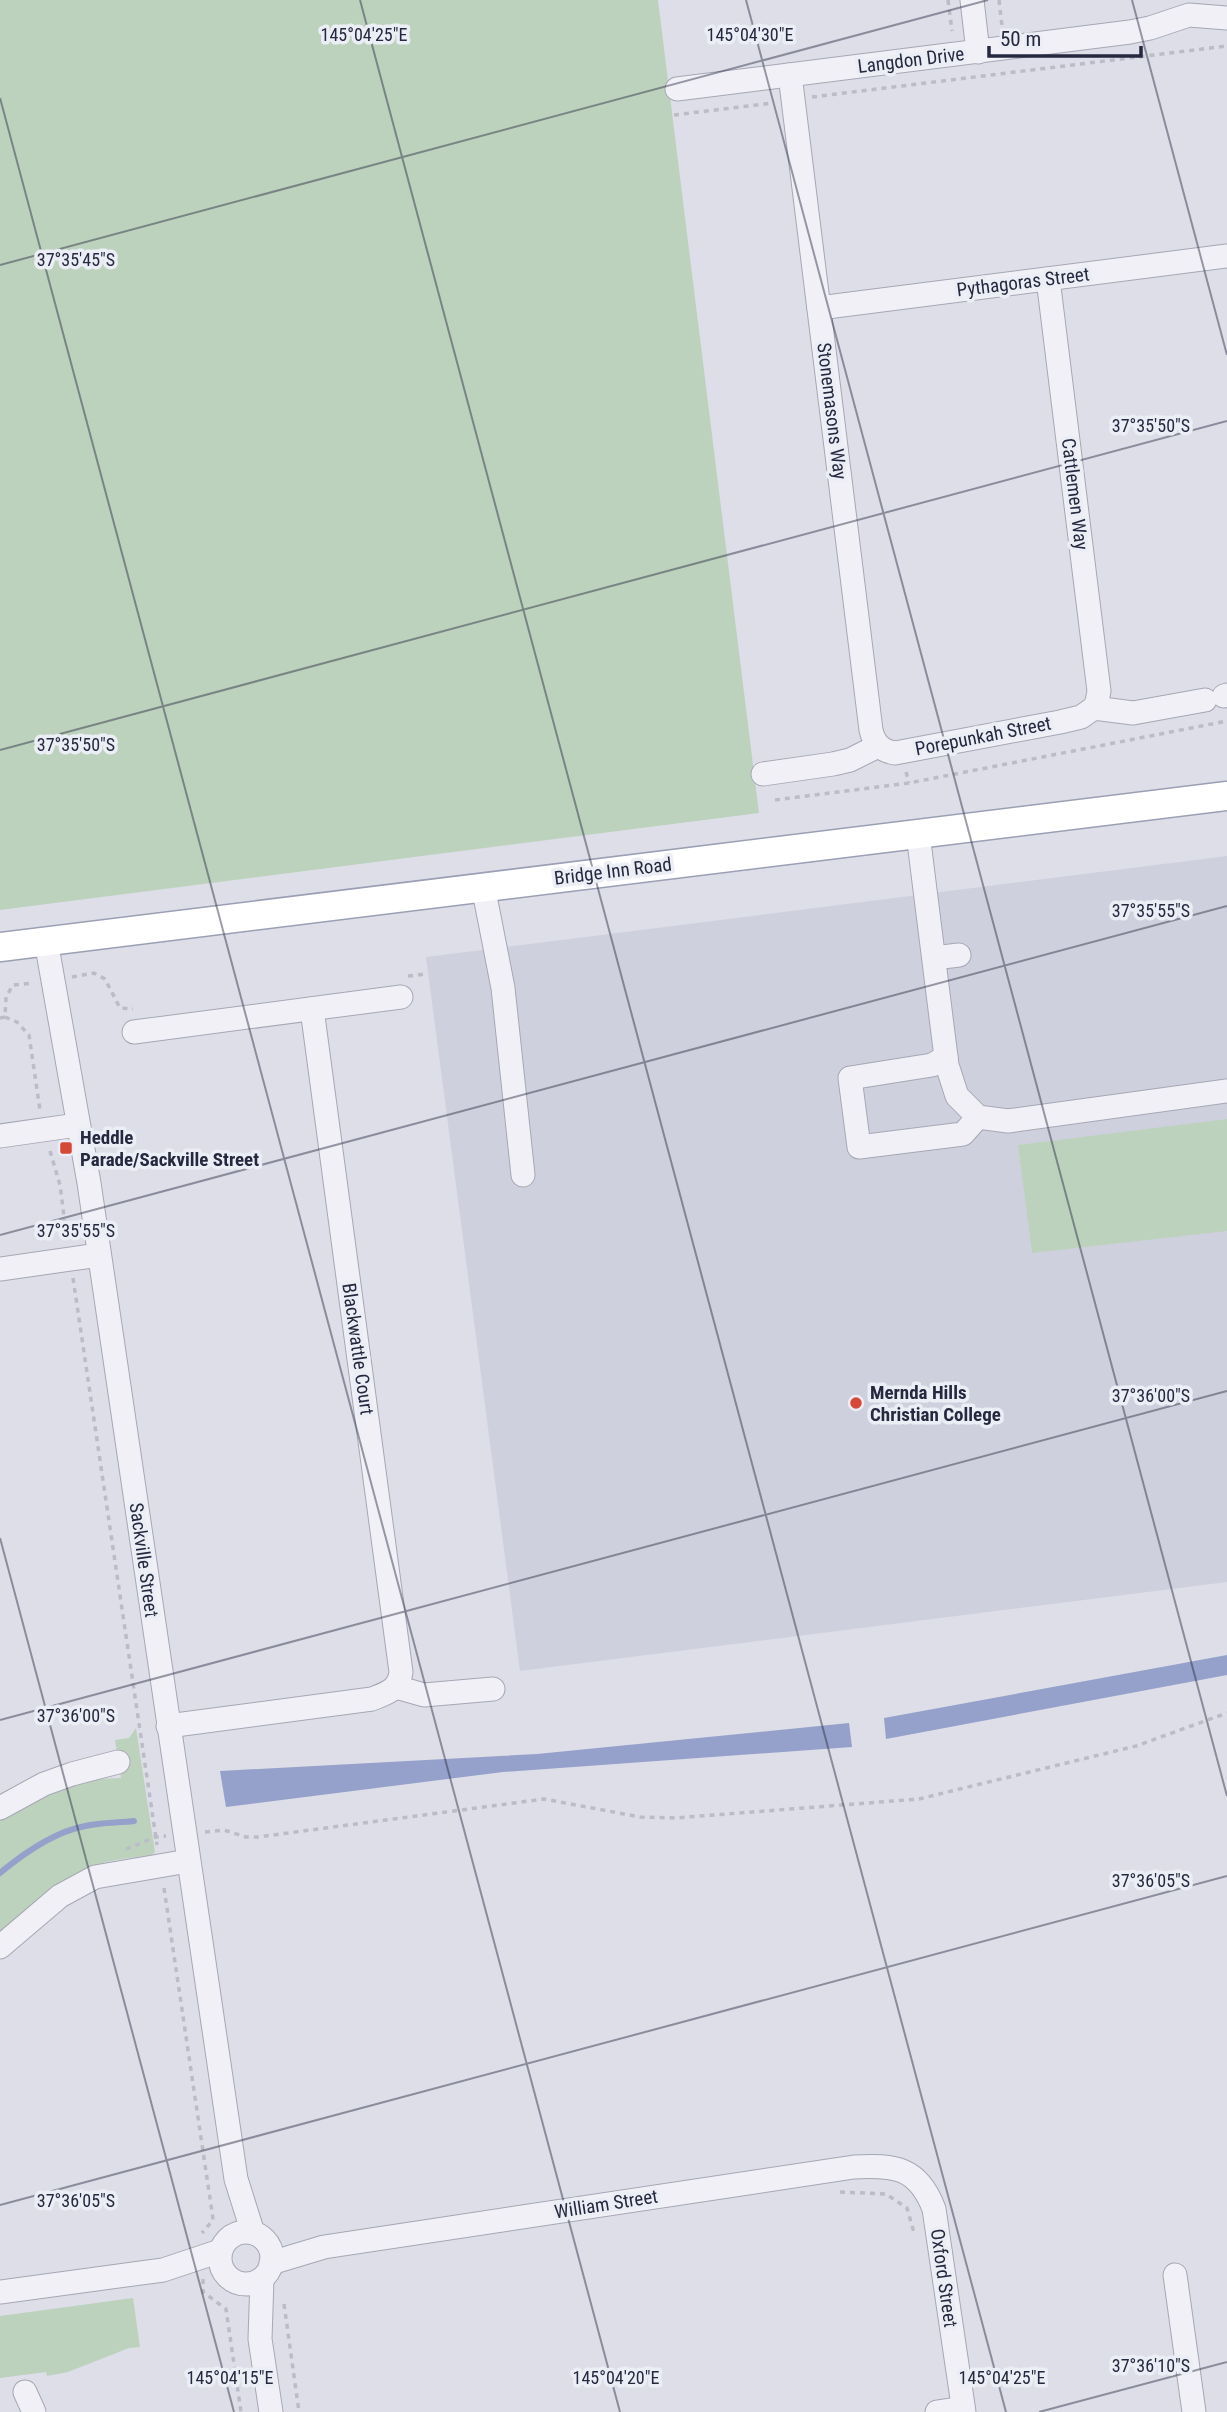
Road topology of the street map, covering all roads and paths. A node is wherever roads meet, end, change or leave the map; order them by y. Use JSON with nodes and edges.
{"nodes":[{"id":1,"x":948,"y":0,"type":"edge"},
{"id":2,"x":972,"y":0,"type":"edge"},
{"id":3,"x":999,"y":0,"type":"edge"},
{"id":4,"x":1188,"y":7,"type":"edge"},
{"id":5,"x":1227,"y":18,"type":"edge"},
{"id":6,"x":1002,"y":26,"type":"dead end"},
{"id":7,"x":952,"y":31,"type":"dead end"},
{"id":8,"x":1227,"y":46,"type":"edge"},
{"id":9,"x":978,"y":52,"type":"junction"},
{"id":10,"x":790,"y":75,"type":"junction"},
{"id":11,"x":677,"y":89,"type":"dead end"},
{"id":12,"x":793,"y":100,"type":"junction"},
{"id":13,"x":674,"y":115,"type":"dead end"},
{"id":14,"x":1227,"y":256,"type":"edge"},
{"id":15,"x":1048,"y":279,"type":"junction"},
{"id":16,"x":819,"y":308,"type":"junction"},
{"id":17,"x":1219,"y":697,"type":"edge"},
{"id":18,"x":1094,"y":708,"type":"junction"},
{"id":19,"x":1227,"y":721,"type":"edge"},
{"id":20,"x":878,"y":746,"type":"junction"},
{"id":21,"x":763,"y":774,"type":"dead end"},
{"id":22,"x":1227,"y":796,"type":"edge"},
{"id":23,"x":775,"y":800,"type":"dead end"},
{"id":24,"x":918,"y":834,"type":"junction"},
{"id":25,"x":483,"y":886,"type":"junction"},
{"id":26,"x":46,"y":941,"type":"junction"},
{"id":27,"x":0,"y":947,"type":"edge"},
{"id":28,"x":959,"y":955,"type":"dead end"},
{"id":29,"x":934,"y":958,"type":"junction"},
{"id":30,"x":426,"y":974,"type":"dead end"},
{"id":31,"x":54,"y":981,"type":"junction"},
{"id":32,"x":400,"y":987,"type":"joint"},
{"id":33,"x":312,"y":1009,"type":"junction"},
{"id":34,"x":2,"y":1018,"type":"edge"},
{"id":35,"x":138,"y":1021,"type":"joint"},
{"id":36,"x":946,"y":1057,"type":"junction"},
{"id":37,"x":1227,"y":1091,"type":"edge"},
{"id":38,"x":978,"y":1117,"type":"junction"},
{"id":39,"x":77,"y":1125,"type":"junction"},
{"id":40,"x":44,"y":1130,"type":"junction"},
{"id":41,"x":0,"y":1136,"type":"edge"},
{"id":42,"x":523,"y":1175,"type":"dead end"},
{"id":43,"x":99,"y":1255,"type":"junction"},
{"id":44,"x":70,"y":1259,"type":"junction"},
{"id":45,"x":0,"y":1269,"type":"edge"},
{"id":46,"x":396,"y":1687,"type":"junction"},
{"id":47,"x":493,"y":1689,"type":"dead end"},
{"id":48,"x":1227,"y":1713,"type":"edge"},
{"id":49,"x":168,"y":1726,"type":"junction"},
{"id":50,"x":118,"y":1762,"type":"dead end"},
{"id":51,"x":0,"y":1808,"type":"edge"},
{"id":52,"x":184,"y":1833,"type":"junction"},
{"id":53,"x":156,"y":1837,"type":"junction"},
{"id":54,"x":122,"y":1850,"type":"dead end"},
{"id":55,"x":188,"y":1861,"type":"junction"},
{"id":56,"x":160,"y":1865,"type":"junction"},
{"id":57,"x":0,"y":1947,"type":"edge"},
{"id":58,"x":890,"y":2168,"type":"joint"},
{"id":59,"x":834,"y":2193,"type":"dead end"},
{"id":60,"x":198,"y":2238,"type":"dead end"},
{"id":61,"x":917,"y":2242,"type":"dead end"},
{"id":62,"x":246,"y":2258,"type":"junction"},
{"id":63,"x":1175,"y":2275,"type":"dead end"},
{"id":64,"x":0,"y":2292,"type":"edge"},
{"id":65,"x":284,"y":2301,"type":"dead end"},
{"id":66,"x":226,"y":2309,"type":"dead end"},
{"id":67,"x":963,"y":2410,"type":"edge"},
{"id":68,"x":241,"y":2412,"type":"edge"},
{"id":69,"x":271,"y":2412,"type":"edge"},
{"id":70,"x":299,"y":2412,"type":"edge"},
{"id":71,"x":937,"y":2412,"type":"edge"},
{"id":72,"x":1194,"y":2412,"type":"edge"}],
"edges":[{"from":1,"to":7,"type":"path"},
{"from":2,"to":9,"type":"street"},
{"from":3,"to":6,"type":"path"},
{"from":4,"to":5,"type":"street","name":"Langdon Drive"},
{"from":4,"to":9,"type":"street","name":"Langdon Drive"},
{"from":8,"to":12,"type":"path"},
{"from":9,"to":10,"type":"street","name":"Langdon Drive"},
{"from":10,"to":11,"type":"street","name":"Langdon Drive"},
{"from":10,"to":12,"type":"street","name":"Stonemasons Way"},
{"from":12,"to":13,"type":"path"},
{"from":12,"to":16,"type":"street","name":"Stonemasons Way"},
{"from":14,"to":15,"type":"street","name":"Pythagoras Street"},
{"from":15,"to":16,"type":"street","name":"Pythagoras Street"},
{"from":15,"to":18,"type":"street","name":"Cattlemen Way"},
{"from":16,"to":20,"type":"street","name":"Stonemasons Way"},
{"from":17,"to":18,"type":"street"},
{"from":18,"to":20,"type":"street","name":"Porepunkah Street"},
{"from":19,"to":23,"type":"path"},
{"from":20,"to":21,"type":"street"},
{"from":22,"to":24,"type":"main road","name":"Bridge Inn Road"},
{"from":24,"to":25,"type":"main road","name":"Bridge Inn Road"},
{"from":24,"to":29,"type":"street"},
{"from":25,"to":26,"type":"main road","name":"Bridge Inn Road"},
{"from":25,"to":42,"type":"street"},
{"from":26,"to":27,"type":"main road","name":"Bridge Inn Road"},
{"from":26,"to":31,"type":"street","name":"Sackville Street"},
{"from":28,"to":29,"type":"street"},
{"from":29,"to":36,"type":"street"},
{"from":30,"to":32,"type":"path"},
{"from":31,"to":34,"type":"path"},
{"from":31,"to":35,"type":"path"},
{"from":31,"to":39,"type":"street","name":"Sackville Street"},
{"from":32,"to":33,"type":"street"},
{"from":33,"to":35,"type":"street"},
{"from":33,"to":46,"type":"street","name":"Blackwattle Court"},
{"from":34,"to":40,"type":"path"},
{"from":36,"to":38,"type":"street"},
{"from":36,"to":38,"type":"street"},
{"from":37,"to":38,"type":"street"},
{"from":39,"to":40,"type":"street"},
{"from":39,"to":43,"type":"street","name":"Sackville Street"},
{"from":40,"to":41,"type":"street"},
{"from":40,"to":44,"type":"path"},
{"from":43,"to":44,"type":"street"},
{"from":43,"to":49,"type":"street","name":"Sackville Street"},
{"from":44,"to":45,"type":"street"},
{"from":44,"to":53,"type":"path"},
{"from":46,"to":47,"type":"street"},
{"from":46,"to":49,"type":"street"},
{"from":48,"to":52,"type":"path"},
{"from":49,"to":52,"type":"street","name":"Sackville Street"},
{"from":50,"to":51,"type":"street"},
{"from":52,"to":53,"type":"path"},
{"from":52,"to":55,"type":"street","name":"Sackville Street"},
{"from":53,"to":54,"type":"path"},
{"from":53,"to":56,"type":"path"},
{"from":55,"to":56,"type":"street"},
{"from":55,"to":62,"type":"street","name":"Sackville Street"},
{"from":56,"to":57,"type":"street"},
{"from":56,"to":60,"type":"path"},
{"from":58,"to":62,"type":"street","name":"William Street"},
{"from":58,"to":67,"type":"street","name":"Oxford Street"},
{"from":59,"to":61,"type":"path"},
{"from":62,"to":64,"type":"street","name":"William Street"},
{"from":62,"to":69,"type":"street","name":"Sackville Street"},
{"from":63,"to":72,"type":"street"},
{"from":65,"to":70,"type":"path"},
{"from":66,"to":68,"type":"path"},
{"from":67,"to":71,"type":"street"}]}
